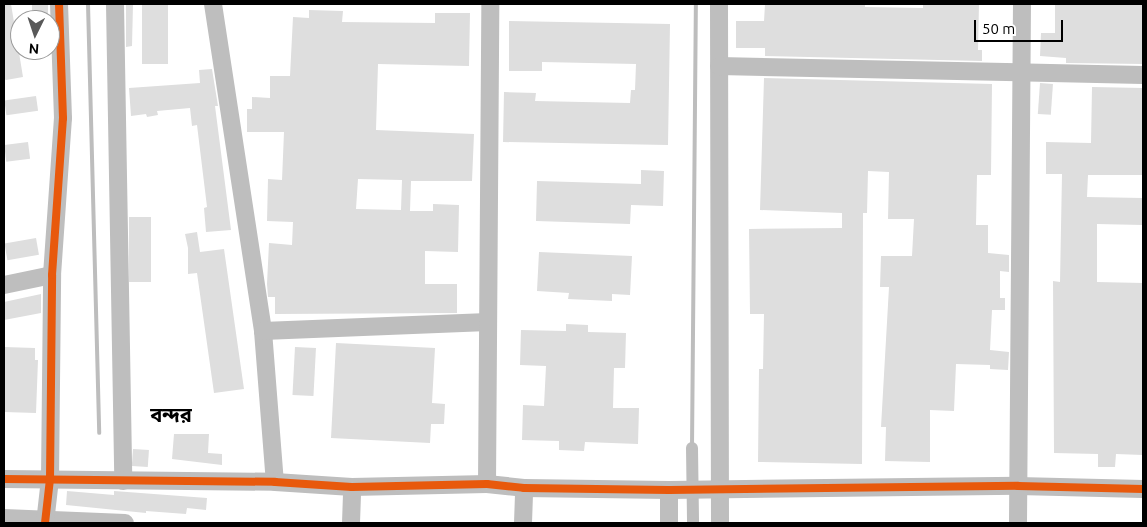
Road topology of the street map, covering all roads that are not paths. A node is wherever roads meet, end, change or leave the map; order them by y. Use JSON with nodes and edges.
{"nodes":[{"id":1,"x":59,"y":4,"type":"edge"},
{"id":2,"x":115,"y":4,"type":"edge"},
{"id":3,"x":213,"y":4,"type":"edge"},
{"id":4,"x":490,"y":4,"type":"edge"},
{"id":5,"x":719,"y":4,"type":"edge"},
{"id":6,"x":1022,"y":4,"type":"edge"},
{"id":7,"x":719,"y":66,"type":"junction"},
{"id":8,"x":1022,"y":72,"type":"junction"},
{"id":9,"x":1143,"y":75,"type":"edge"},
{"id":10,"x":52,"y":275,"type":"junction"},
{"id":11,"x":4,"y":286,"type":"edge"},
{"id":12,"x":488,"y":322,"type":"junction"},
{"id":13,"x":263,"y":331,"type":"junction"},
{"id":14,"x":4,"y":479,"type":"edge"},
{"id":15,"x":50,"y":480,"type":"junction"},
{"id":16,"x":123,"y":481,"type":"junction"},
{"id":17,"x":275,"y":482,"type":"junction"},
{"id":18,"x":487,"y":484,"type":"junction"},
{"id":19,"x":352,"y":486,"type":"junction"},
{"id":20,"x":1018,"y":486,"type":"junction"},
{"id":21,"x":524,"y":488,"type":"junction"},
{"id":22,"x":1143,"y":489,"type":"edge"},
{"id":23,"x":669,"y":490,"type":"junction"},
{"id":24,"x":715,"y":490,"type":"junction"},
{"id":25,"x":4,"y":518,"type":"edge"},
{"id":26,"x":45,"y":521,"type":"edge"},
{"id":27,"x":124,"y":523,"type":"edge"},
{"id":28,"x":351,"y":523,"type":"edge"},
{"id":29,"x":522,"y":523,"type":"edge"},
{"id":30,"x":669,"y":523,"type":"edge"},
{"id":31,"x":720,"y":523,"type":"edge"},
{"id":32,"x":1018,"y":523,"type":"edge"}],
"edges":[{"from":1,"to":10,"type":"street"},
{"from":2,"to":16,"type":"street"},
{"from":3,"to":13,"type":"street"},
{"from":4,"to":12,"type":"street"},
{"from":5,"to":7,"type":"street"},
{"from":6,"to":8,"type":"street"},
{"from":7,"to":8,"type":"street"},
{"from":7,"to":24,"type":"street"},
{"from":8,"to":9,"type":"street"},
{"from":8,"to":20,"type":"street"},
{"from":10,"to":11,"type":"street"},
{"from":10,"to":15,"type":"street"},
{"from":12,"to":13,"type":"street"},
{"from":12,"to":18,"type":"street"},
{"from":13,"to":17,"type":"street"},
{"from":14,"to":15,"type":"street"},
{"from":15,"to":16,"type":"street"},
{"from":15,"to":26,"type":"street"},
{"from":16,"to":17,"type":"street"},
{"from":17,"to":19,"type":"street"},
{"from":18,"to":19,"type":"street"},
{"from":18,"to":21,"type":"street"},
{"from":19,"to":28,"type":"street"},
{"from":20,"to":22,"type":"street"},
{"from":20,"to":24,"type":"street"},
{"from":20,"to":32,"type":"street"},
{"from":21,"to":23,"type":"street"},
{"from":21,"to":29,"type":"street"},
{"from":23,"to":24,"type":"street"},
{"from":23,"to":30,"type":"street"},
{"from":24,"to":31,"type":"street"},
{"from":25,"to":26,"type":"street"},
{"from":26,"to":27,"type":"street"}]}
